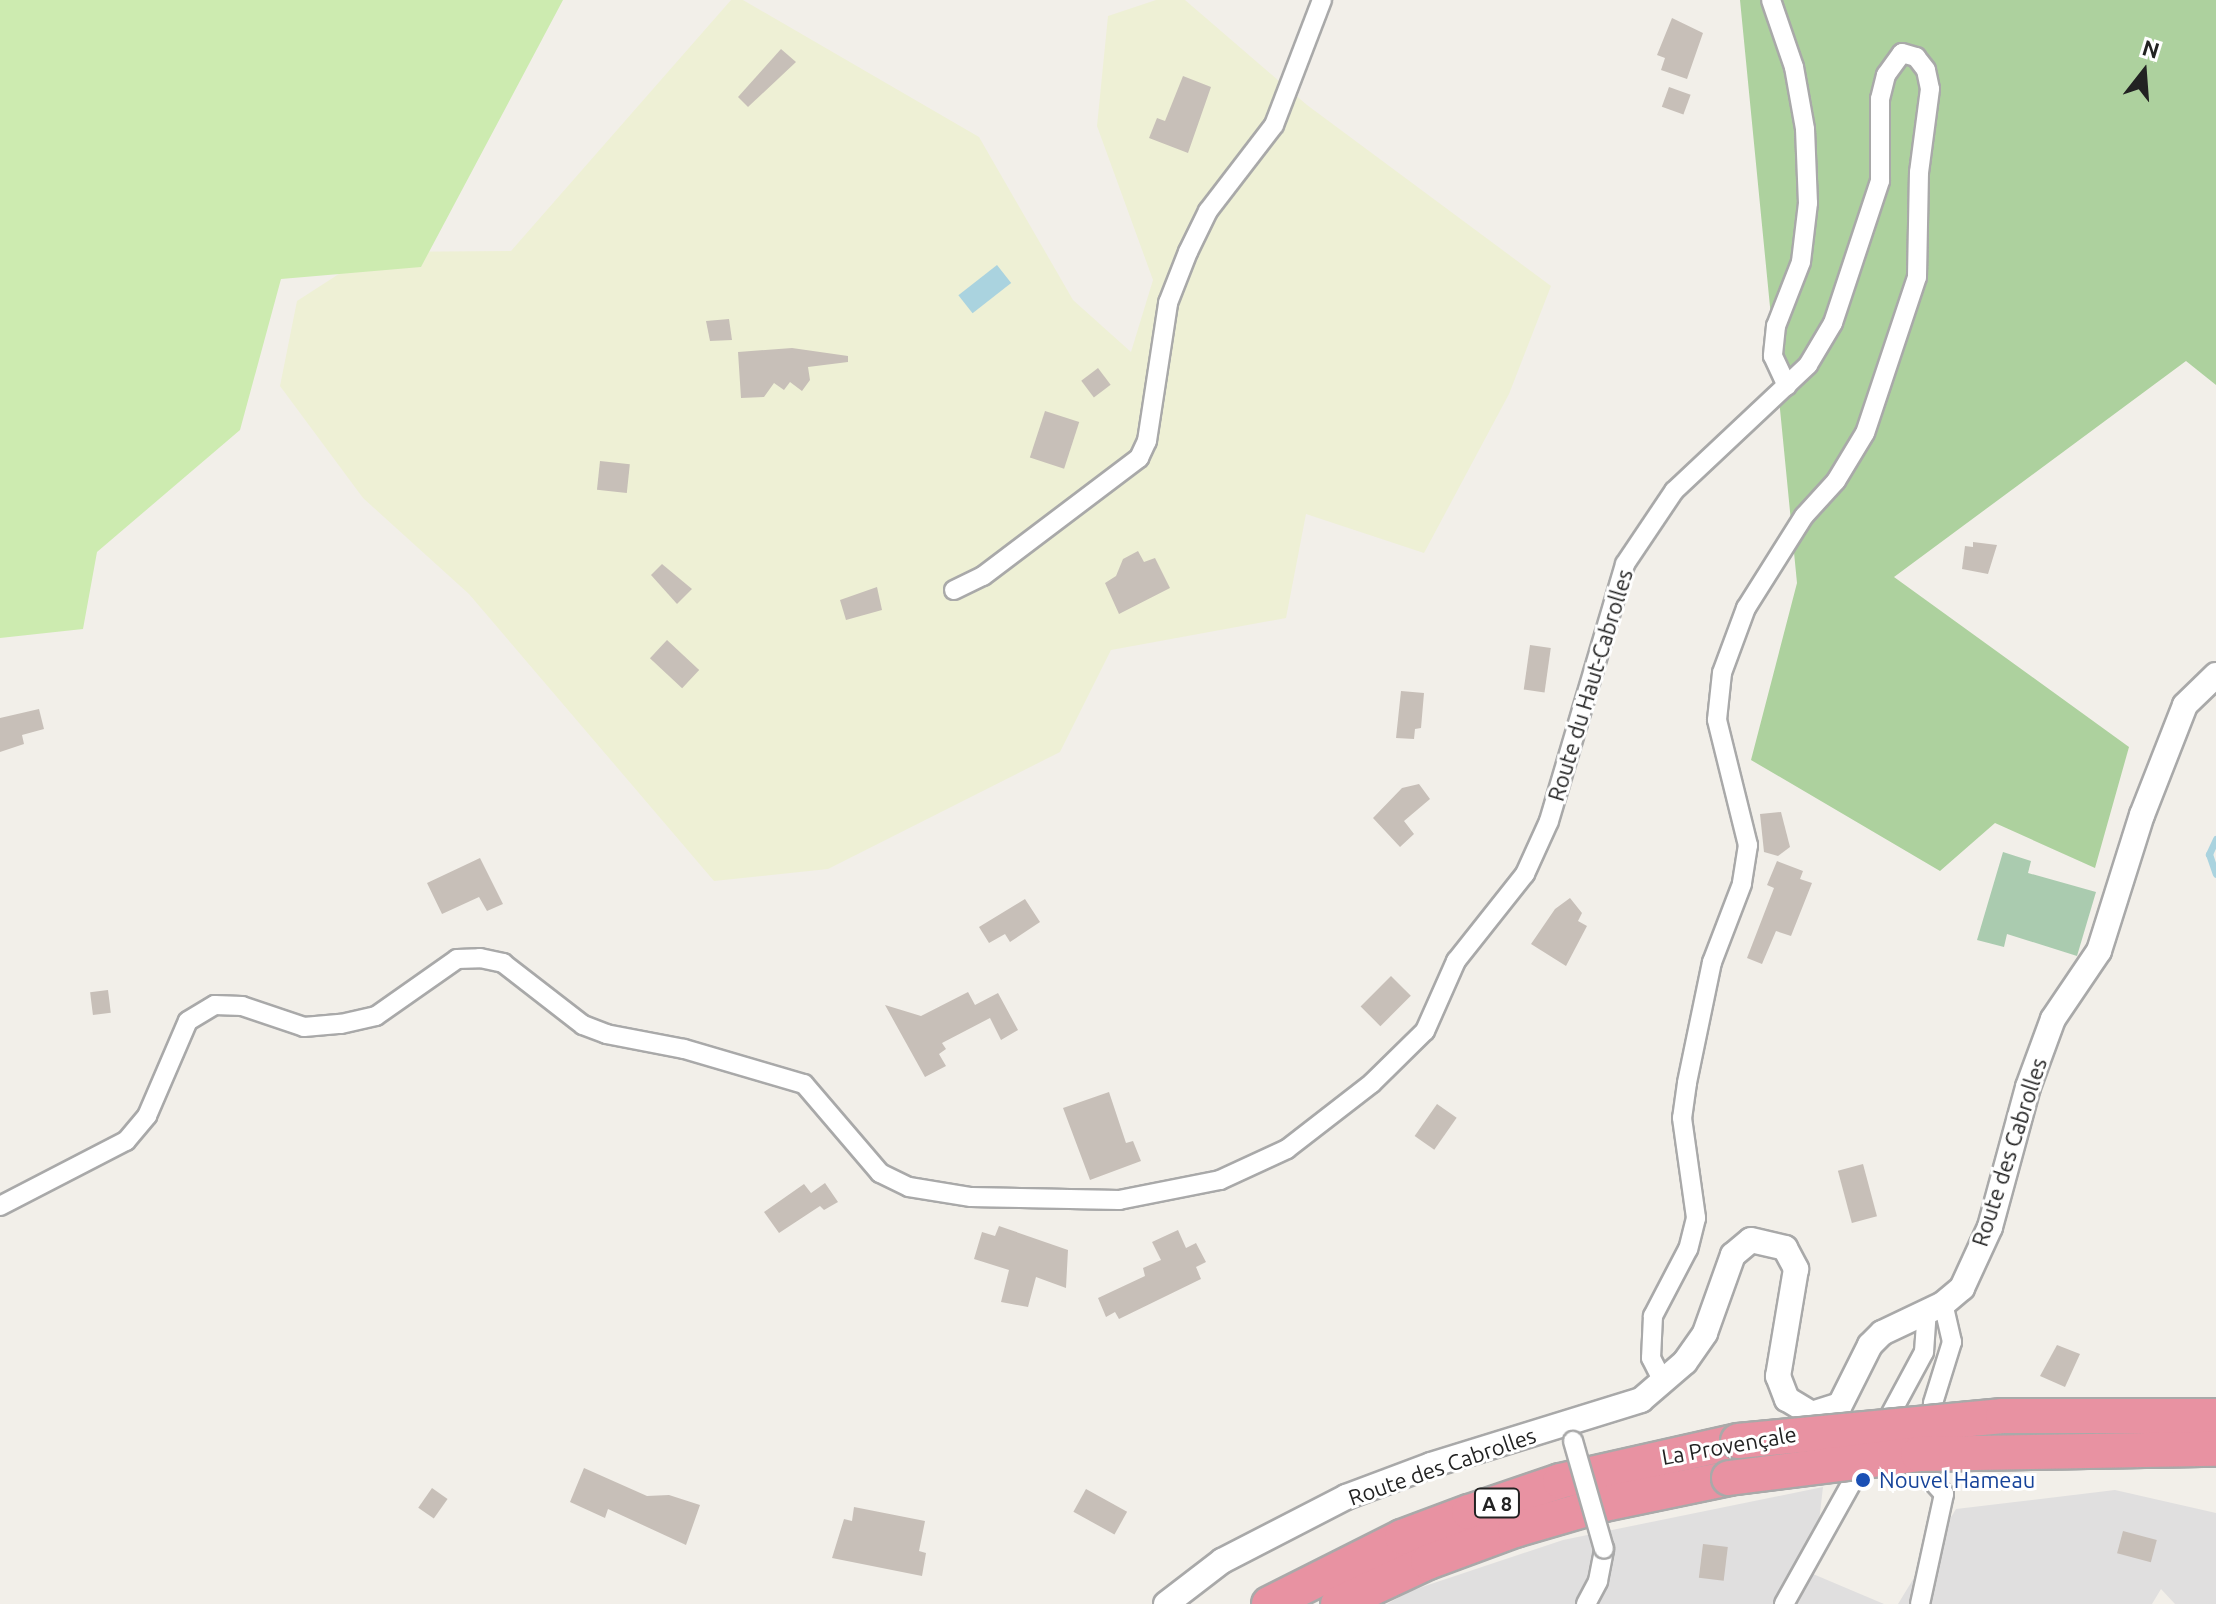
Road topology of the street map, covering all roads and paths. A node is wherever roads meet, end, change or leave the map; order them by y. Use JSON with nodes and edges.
{"nodes":[{"id":1,"x":1322,"y":0,"type":"edge"},
{"id":2,"x":1771,"y":0,"type":"edge"},
{"id":3,"x":1787,"y":386,"type":"junction"},
{"id":4,"x":954,"y":590,"type":"dead end"},
{"id":5,"x":2216,"y":675,"type":"edge"},
{"id":6,"x":0,"y":1206,"type":"edge"},
{"id":7,"x":1935,"y":1308,"type":"junction"},
{"id":8,"x":1663,"y":1382,"type":"junction"},
{"id":9,"x":2216,"y":1416,"type":"edge"},
{"id":10,"x":1570,"y":1433,"type":"junction"},
{"id":11,"x":2216,"y":1449,"type":"edge"},
{"id":12,"x":1166,"y":1604,"type":"edge"},
{"id":13,"x":1269,"y":1604,"type":"edge"},
{"id":14,"x":1338,"y":1604,"type":"edge"},
{"id":15,"x":1586,"y":1604,"type":"edge"},
{"id":16,"x":1784,"y":1604,"type":"edge"},
{"id":17,"x":1920,"y":1604,"type":"edge"}],
"edges":[{"from":1,"to":4,"type":"street"},
{"from":2,"to":3,"type":"street"},
{"from":3,"to":6,"type":"street","name":"Route du Haut-Cabrolles"},
{"from":3,"to":8,"type":"street","name":"Route du Haut-Cabrolles"},
{"from":5,"to":7,"type":"street","name":"Route des Cabrolles"},
{"from":7,"to":8,"type":"street","name":"Route des Cabrolles"},
{"from":7,"to":16,"type":"street"},
{"from":7,"to":17,"type":"street"},
{"from":8,"to":10,"type":"street","name":"Route des Cabrolles"},
{"from":9,"to":13,"type":"highway","name":"La Provençale","number":"A 8","bridge":true},
{"from":10,"to":12,"type":"street","name":"Route des Cabrolles"},
{"from":10,"to":15,"type":"street","bridge":true},
{"from":11,"to":14,"type":"highway","name":"La Provençale","number":"A 8","bridge":true}]}
